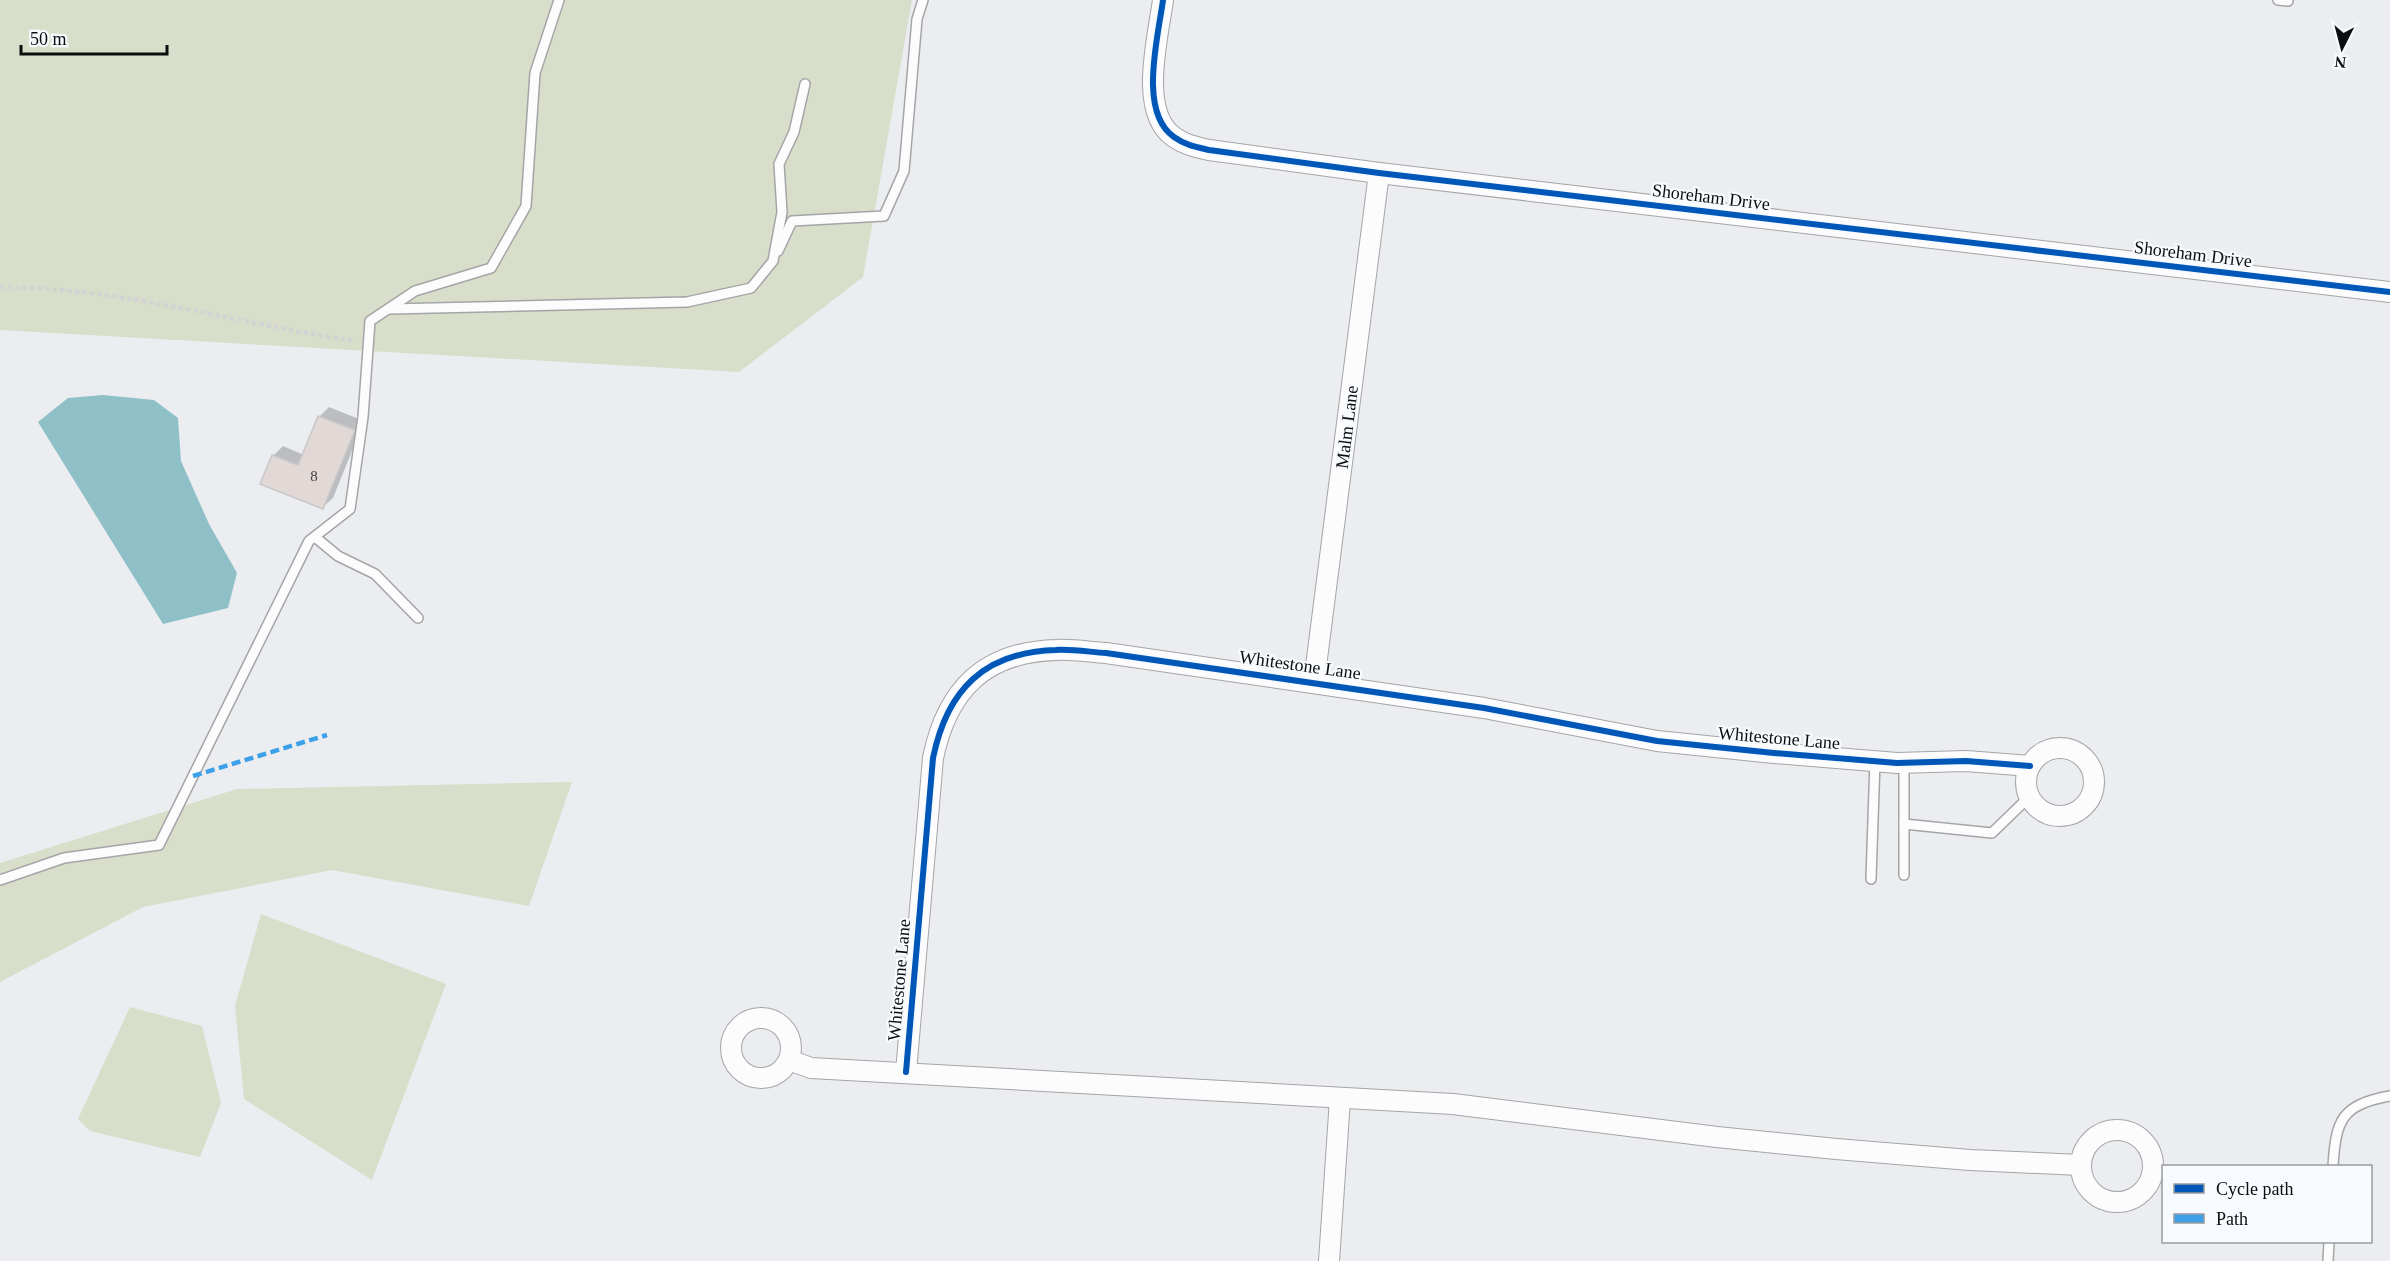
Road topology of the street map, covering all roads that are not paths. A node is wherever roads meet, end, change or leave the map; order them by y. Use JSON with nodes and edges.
{"nodes":[{"id":1,"x":559,"y":0,"type":"edge"},
{"id":2,"x":923,"y":0,"type":"edge"},
{"id":3,"x":1163,"y":0,"type":"edge"},
{"id":4,"x":805,"y":84,"type":"dead end"},
{"id":5,"x":1379,"y":173,"type":"junction"},
{"id":6,"x":773,"y":261,"type":"junction"},
{"id":7,"x":2390,"y":292,"type":"edge"},
{"id":8,"x":390,"y":309,"type":"junction"},
{"id":9,"x":315,"y":537,"type":"junction"},
{"id":10,"x":418,"y":618,"type":"dead end"},
{"id":11,"x":1314,"y":682,"type":"junction"},
{"id":12,"x":1875,"y":761,"type":"junction"},
{"id":13,"x":1904,"y":763,"type":"junction"},
{"id":14,"x":2030,"y":766,"type":"junction"},
{"id":15,"x":2029,"y":797,"type":"junction"},
{"id":16,"x":1904,"y":824,"type":"junction"},
{"id":17,"x":1904,"y":875,"type":"dead end"},
{"id":18,"x":1871,"y":879,"type":"dead end"},
{"id":19,"x":0,"y":880,"type":"edge"},
{"id":20,"x":789,"y":1060,"type":"dead end"},
{"id":21,"x":906,"y":1072,"type":"junction"},
{"id":22,"x":2390,"y":1096,"type":"edge"},
{"id":23,"x":1340,"y":1099,"type":"junction"},
{"id":24,"x":2081,"y":1165,"type":"dead end"},
{"id":25,"x":2333,"y":1165,"type":"edge"},
{"id":26,"x":2329,"y":1243,"type":"edge"},
{"id":27,"x":1329,"y":1261,"type":"edge"},
{"id":28,"x":2328,"y":1261,"type":"edge"}],
"edges":[{"from":1,"to":8,"type":"lane"},
{"from":2,"to":6,"type":"lane"},
{"from":3,"to":5,"type":"street","name":"Shoreham Drive"},
{"from":4,"to":6,"type":"lane"},
{"from":5,"to":7,"type":"street","name":"Shoreham Drive"},
{"from":5,"to":11,"type":"street","name":"Malm Lane"},
{"from":6,"to":8,"type":"lane"},
{"from":8,"to":9,"type":"lane"},
{"from":9,"to":10,"type":"lane"},
{"from":9,"to":19,"type":"lane"},
{"from":11,"to":12,"type":"street","name":"Whitestone Lane"},
{"from":11,"to":21,"type":"street","name":"Whitestone Lane"},
{"from":12,"to":13,"type":"street","name":"Whitestone Lane"},
{"from":12,"to":18,"type":"lane"},
{"from":13,"to":14,"type":"street","name":"Whitestone Lane"},
{"from":13,"to":16,"type":"lane"},
{"from":14,"to":15,"type":"street"},
{"from":14,"to":15,"type":"street"},
{"from":15,"to":16,"type":"lane"},
{"from":16,"to":17,"type":"lane"},
{"from":20,"to":21,"type":"street"},
{"from":21,"to":23,"type":"street"},
{"from":22,"to":25,"type":"lane"},
{"from":23,"to":24,"type":"street"},
{"from":23,"to":27,"type":"street"},
{"from":26,"to":28,"type":"lane"}]}
